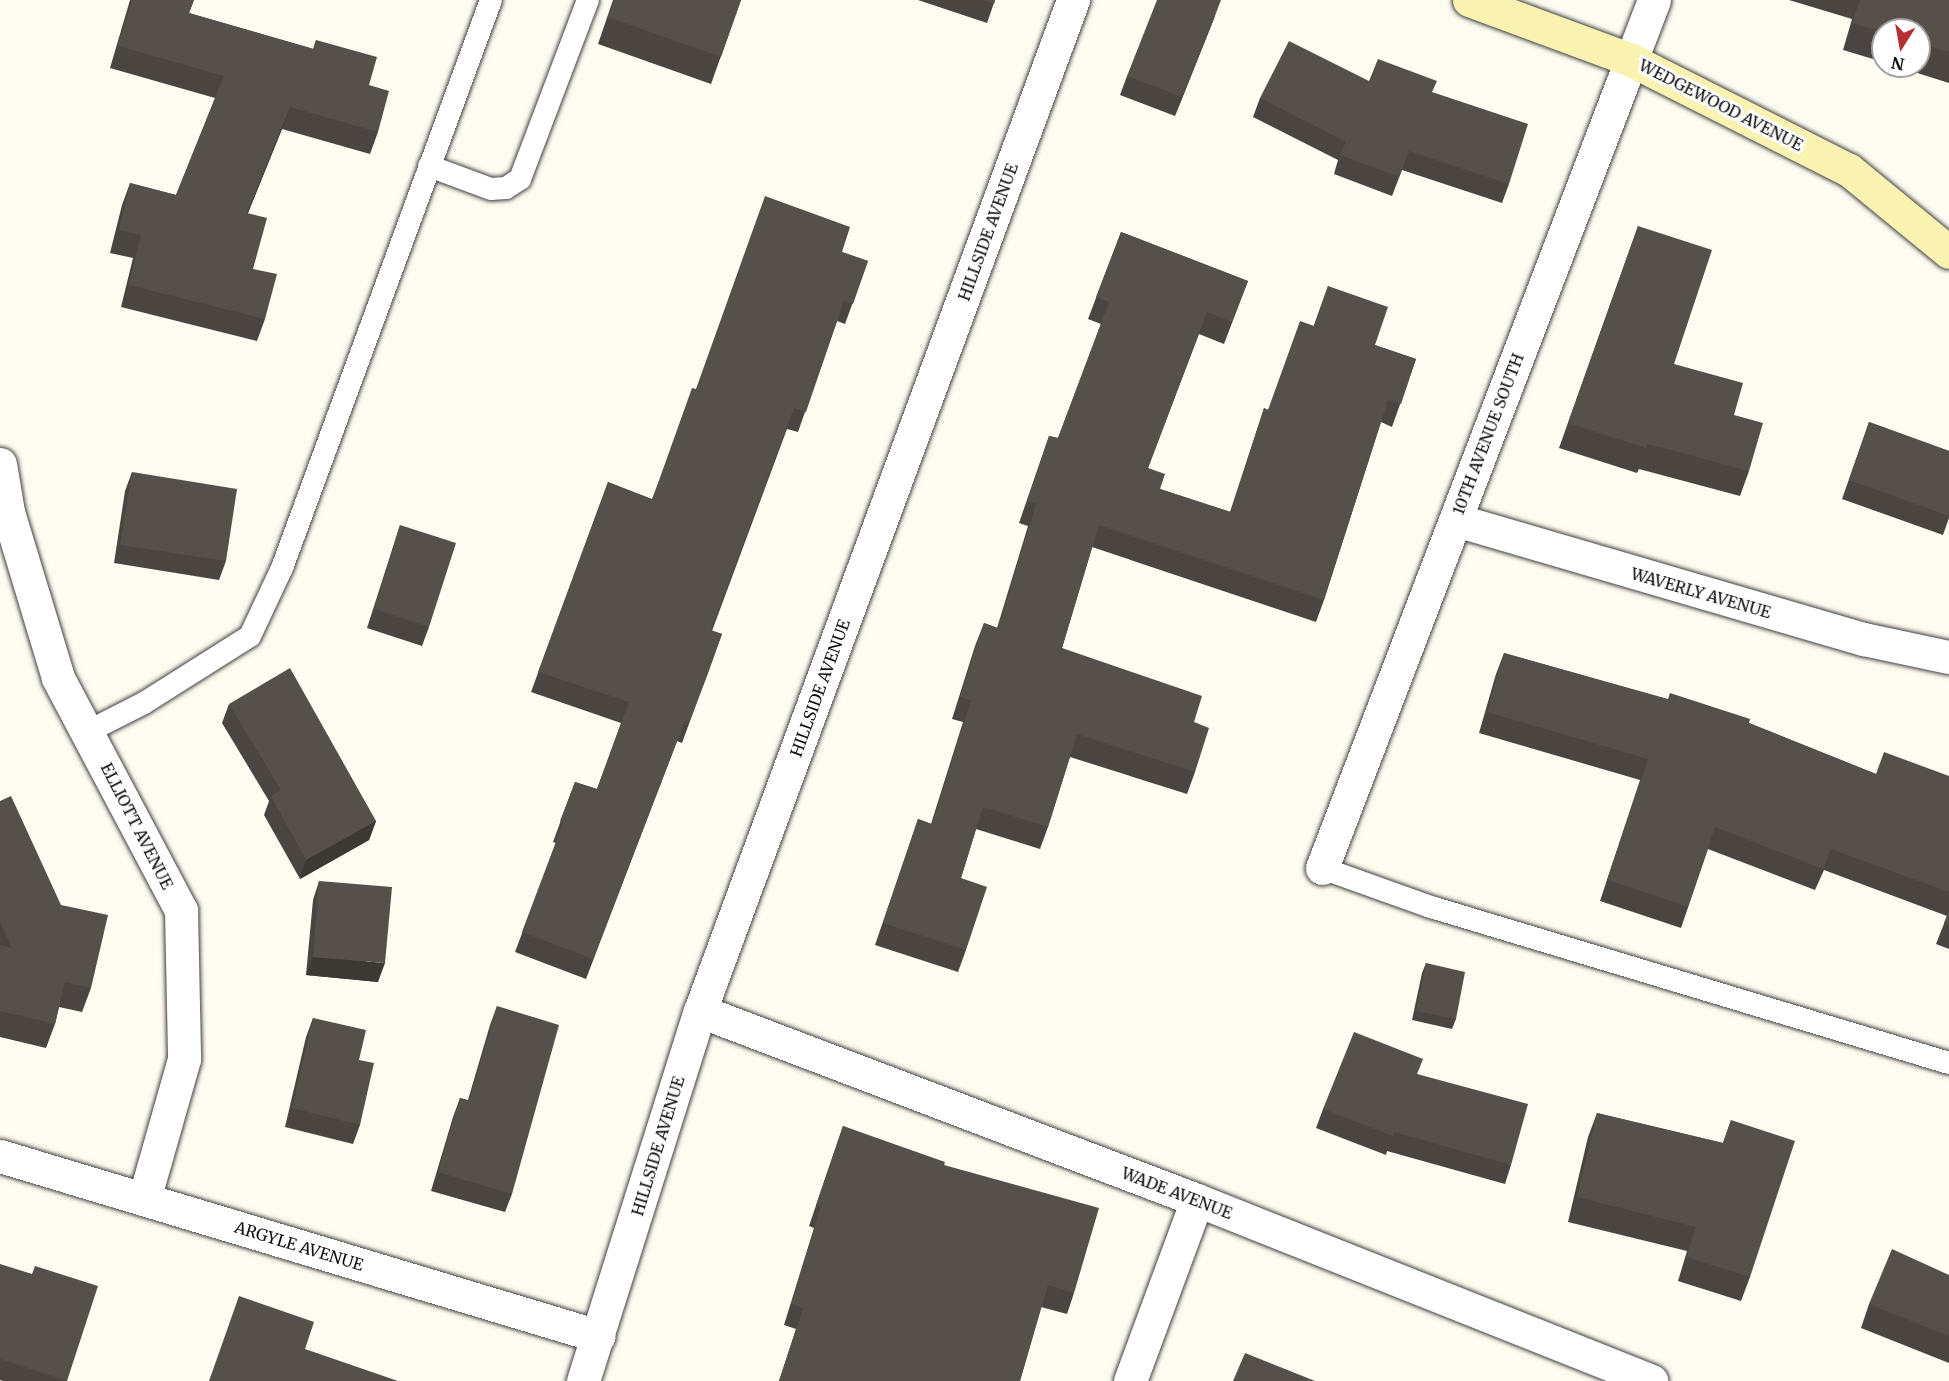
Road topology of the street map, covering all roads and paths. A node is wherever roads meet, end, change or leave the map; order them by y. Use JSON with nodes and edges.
{"nodes":[{"id":1,"x":491,"y":0,"type":"edge"},
{"id":2,"x":588,"y":0,"type":"edge"},
{"id":3,"x":1073,"y":0,"type":"edge"},
{"id":4,"x":1469,"y":0,"type":"edge"},
{"id":5,"x":1654,"y":0,"type":"edge"},
{"id":6,"x":1632,"y":60,"type":"junction"},
{"id":7,"x":429,"y":166,"type":"junction"},
{"id":8,"x":1949,"y":252,"type":"edge"},
{"id":9,"x":0,"y":464,"type":"edge"},
{"id":10,"x":1456,"y":520,"type":"junction"},
{"id":11,"x":1949,"y":657,"type":"edge"},
{"id":12,"x":89,"y":731,"type":"junction"},
{"id":13,"x":1322,"y":868,"type":"joint"},
{"id":14,"x":700,"y":1011,"type":"junction"},
{"id":15,"x":1949,"y":1063,"type":"edge"},
{"id":16,"x":0,"y":1156,"type":"edge"},
{"id":17,"x":144,"y":1199,"type":"junction"},
{"id":18,"x":1197,"y":1200,"type":"junction"},
{"id":19,"x":598,"y":1336,"type":"junction"},
{"id":20,"x":583,"y":1381,"type":"edge"},
{"id":21,"x":1130,"y":1381,"type":"edge"},
{"id":22,"x":1652,"y":1381,"type":"edge"}],
"edges":[{"from":1,"to":7,"type":"lane"},
{"from":2,"to":7,"type":"lane"},
{"from":3,"to":14,"type":"street","name":"HILLSIDE AVENUE"},
{"from":4,"to":6,"type":"main road","name":"WEDGEWOOD AVENUE"},
{"from":5,"to":6,"type":"street","name":"10TH AVENUE SOUTH"},
{"from":6,"to":8,"type":"main road","name":"WEDGEWOOD AVENUE"},
{"from":6,"to":10,"type":"street","name":"10TH AVENUE SOUTH"},
{"from":7,"to":12,"type":"lane"},
{"from":9,"to":12,"type":"street","name":"ELLIOTT AVENUE"},
{"from":10,"to":11,"type":"street","name":"WAVERLY AVENUE"},
{"from":10,"to":13,"type":"street","name":"10TH AVENUE SOUTH"},
{"from":12,"to":17,"type":"street","name":"ELLIOTT AVENUE"},
{"from":13,"to":15,"type":"lane"},
{"from":14,"to":18,"type":"street","name":"WADE AVENUE"},
{"from":14,"to":19,"type":"street","name":"HILLSIDE AVENUE"},
{"from":16,"to":17,"type":"street","name":"ARGYLE AVENUE"},
{"from":17,"to":19,"type":"street","name":"ARGYLE AVENUE"},
{"from":18,"to":21,"type":"street"},
{"from":18,"to":22,"type":"street","name":"WADE AVENUE"},
{"from":19,"to":20,"type":"street","name":"HILLSIDE AVENUE"}]}
